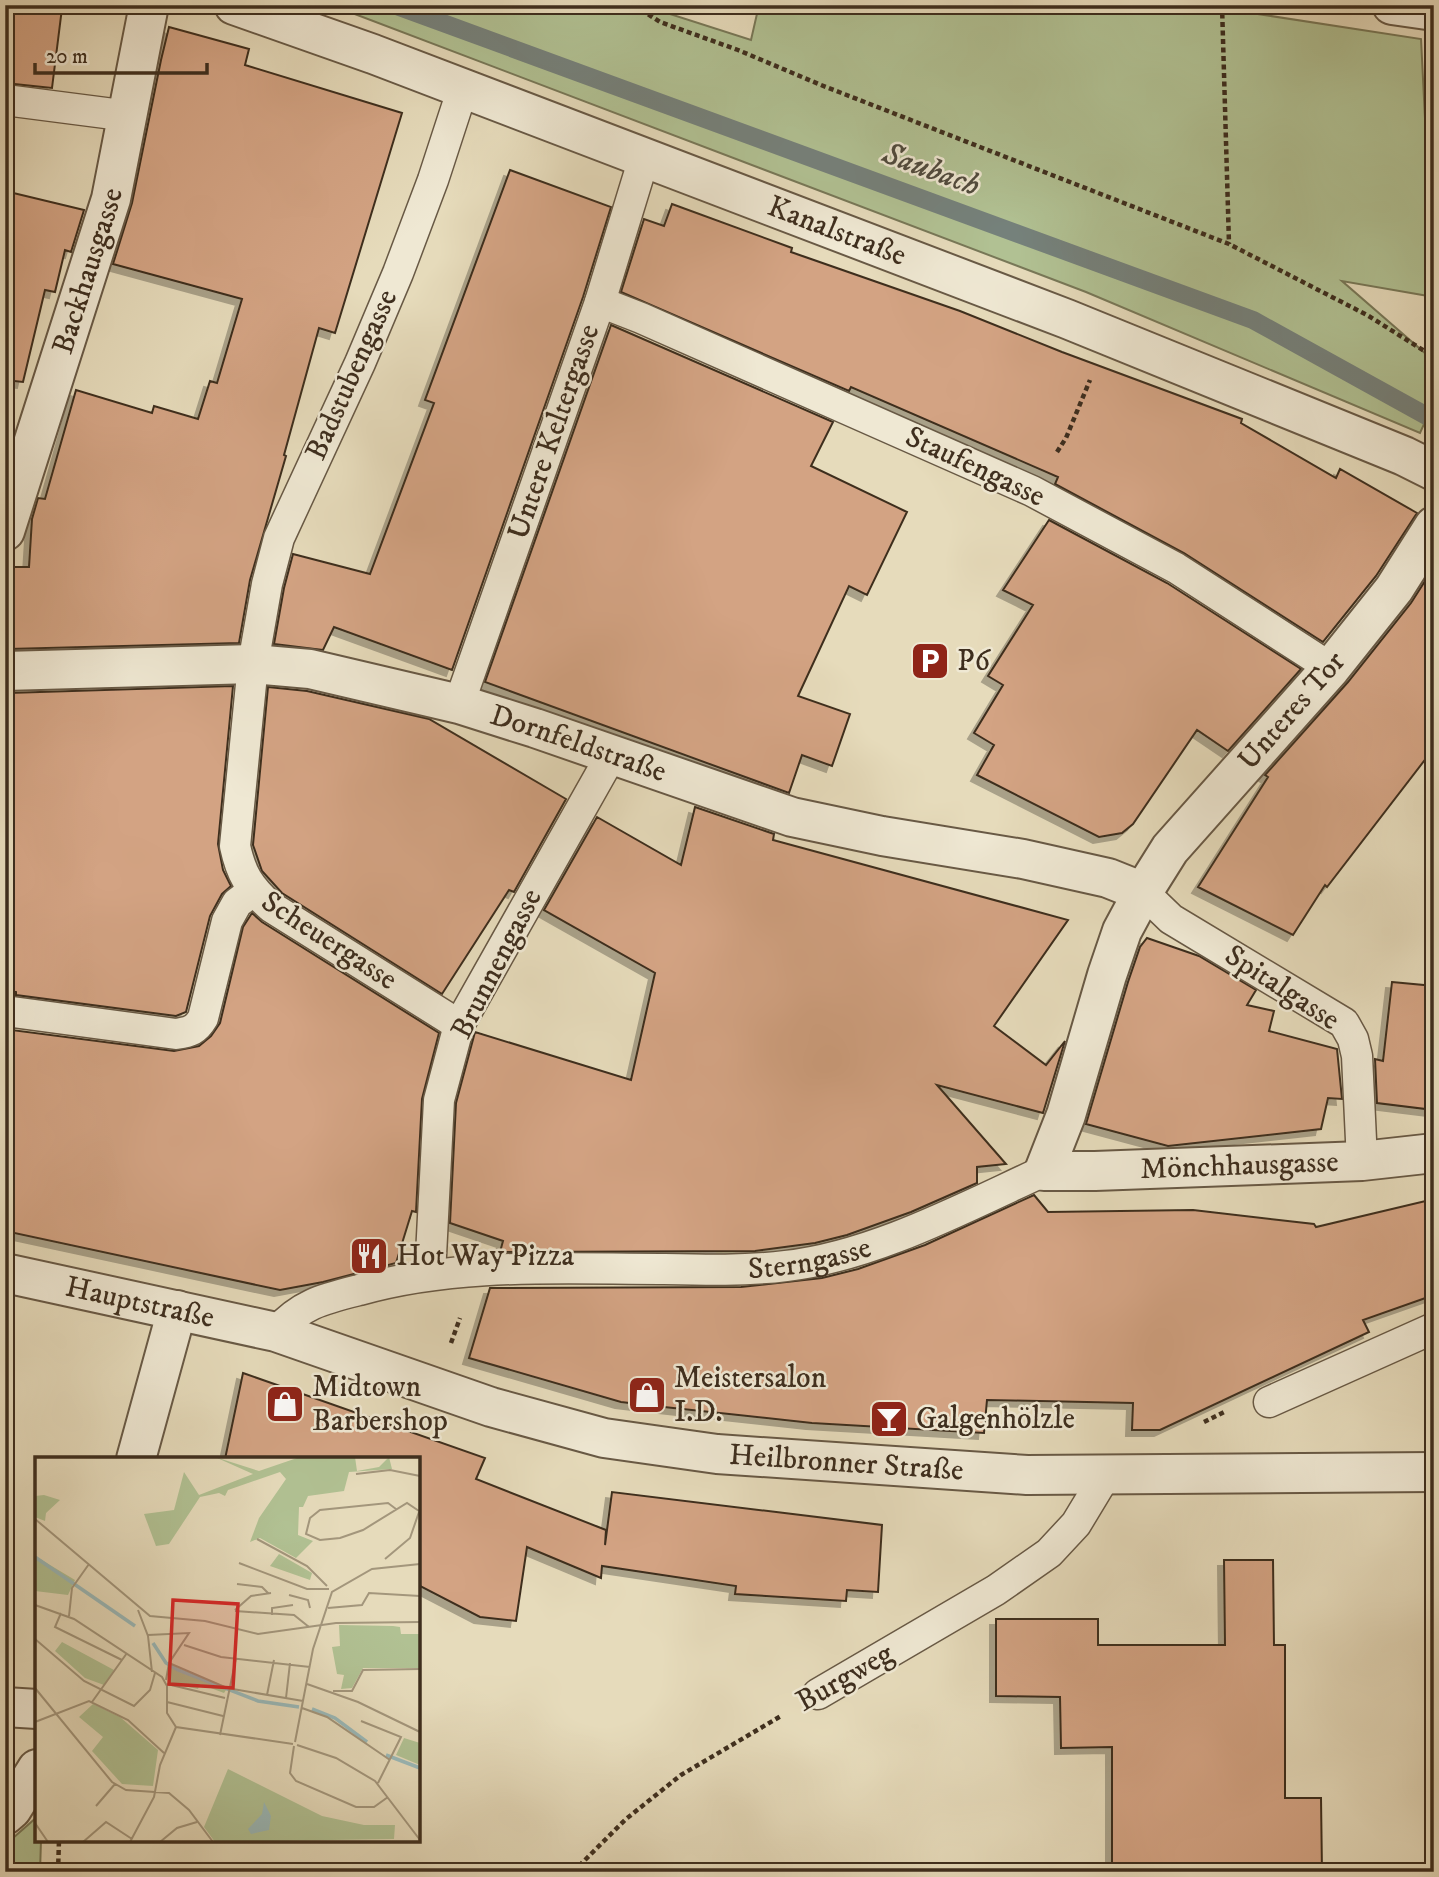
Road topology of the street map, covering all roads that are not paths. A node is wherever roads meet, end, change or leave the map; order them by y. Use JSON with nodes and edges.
{"nodes":[{"id":1,"x":149,"y":5,"type":"edge"},
{"id":2,"x":234,"y":5,"type":"edge"},
{"id":3,"x":1392,"y":5,"type":"edge"},
{"id":4,"x":1434,"y":11,"type":"edge"},
{"id":5,"x":463,"y":88,"type":"junction"},
{"id":6,"x":5,"y":100,"type":"edge"},
{"id":7,"x":129,"y":116,"type":"junction"},
{"id":8,"x":644,"y":158,"type":"junction"},
{"id":9,"x":600,"y":302,"type":"junction"},
{"id":10,"x":1434,"y":471,"type":"edge"},
{"id":11,"x":1434,"y":526,"type":"edge"},
{"id":12,"x":5,"y":531,"type":"edge"},
{"id":13,"x":253,"y":664,"type":"junction"},
{"id":14,"x":1331,"y":668,"type":"junction"},
{"id":15,"x":5,"y":671,"type":"edge"},
{"id":16,"x":459,"y":704,"type":"junction"},
{"id":17,"x":612,"y":754,"type":"junction"},
{"id":18,"x":253,"y":891,"type":"junction"},
{"id":19,"x":1143,"y":892,"type":"junction"},
{"id":20,"x":5,"y":1011,"type":"edge"},
{"id":21,"x":459,"y":1025,"type":"junction"},
{"id":22,"x":1434,"y":1153,"type":"edge"},
{"id":23,"x":1362,"y":1161,"type":"junction"},
{"id":24,"x":1044,"y":1171,"type":"junction"},
{"id":25,"x":5,"y":1273,"type":"edge"},
{"id":26,"x":430,"y":1275,"type":"junction"},
{"id":27,"x":177,"y":1310,"type":"junction"},
{"id":28,"x":1434,"y":1328,"type":"edge"},
{"id":29,"x":276,"y":1332,"type":"junction"},
{"id":30,"x":1269,"y":1402,"type":"dead end"},
{"id":31,"x":137,"y":1457,"type":"edge"},
{"id":32,"x":1434,"y":1472,"type":"edge"},
{"id":33,"x":1105,"y":1476,"type":"junction"},
{"id":34,"x":818,"y":1694,"type":"road end"},
{"id":35,"x":5,"y":1707,"type":"edge"},
{"id":36,"x":35,"y":1709,"type":"edge"},
{"id":37,"x":35,"y":1772,"type":"edge"},
{"id":38,"x":5,"y":1815,"type":"edge"}],
"edges":[{"from":1,"to":7,"type":"street","name":"Backhausgasse"},
{"from":2,"to":5,"type":"street","name":"Kanalstraße"},
{"from":3,"to":4,"type":"street"},
{"from":5,"to":8,"type":"street","name":"Kanalstraße"},
{"from":5,"to":13,"type":"lane","name":"Badstubengasse"},
{"from":6,"to":7,"type":"lane"},
{"from":7,"to":12,"type":"street","name":"Backhausgasse"},
{"from":8,"to":9,"type":"lane","name":"Untere Keltergasse"},
{"from":8,"to":10,"type":"street","name":"Kanalstraße"},
{"from":9,"to":14,"type":"lane","name":"Staufengasse"},
{"from":9,"to":16,"type":"lane","name":"Untere Keltergasse"},
{"from":11,"to":14,"type":"street","name":"Unteres Tor"},
{"from":13,"to":15,"type":"street","name":"Dornfeldstraße"},
{"from":13,"to":16,"type":"street","name":"Dornfeldstraße"},
{"from":13,"to":18,"type":"lane","name":"Scheuergasse"},
{"from":14,"to":19,"type":"street","name":"Unteres Tor"},
{"from":16,"to":17,"type":"street","name":"Dornfeldstraße"},
{"from":17,"to":19,"type":"street","name":"Dornfeldstraße"},
{"from":17,"to":21,"type":"lane","name":"Brunnengasse"},
{"from":18,"to":20,"type":"lane"},
{"from":18,"to":21,"type":"lane","name":"Scheuergasse"},
{"from":19,"to":23,"type":"lane","name":"Spitalgasse"},
{"from":19,"to":24,"type":"street"},
{"from":21,"to":26,"type":"lane","name":"Brunnengasse"},
{"from":22,"to":23,"type":"street","name":"Mönchhausgasse"},
{"from":23,"to":24,"type":"street","name":"Mönchhausgasse"},
{"from":24,"to":26,"type":"lane","name":"Sterngasse"},
{"from":25,"to":27,"type":"street","name":"Hauptstraße"},
{"from":26,"to":29,"type":"lane","name":"Sterngasse"},
{"from":27,"to":29,"type":"street","name":"Hauptstraße"},
{"from":27,"to":31,"type":"street"},
{"from":28,"to":30,"type":"lane"},
{"from":29,"to":33,"type":"street","name":"Heilbronner Straße"},
{"from":32,"to":33,"type":"street","name":"Heilbronner Straße"},
{"from":33,"to":34,"type":"lane","name":"Burgweg"},
{"from":35,"to":36,"type":"street"},
{"from":37,"to":38,"type":"street"}]}
